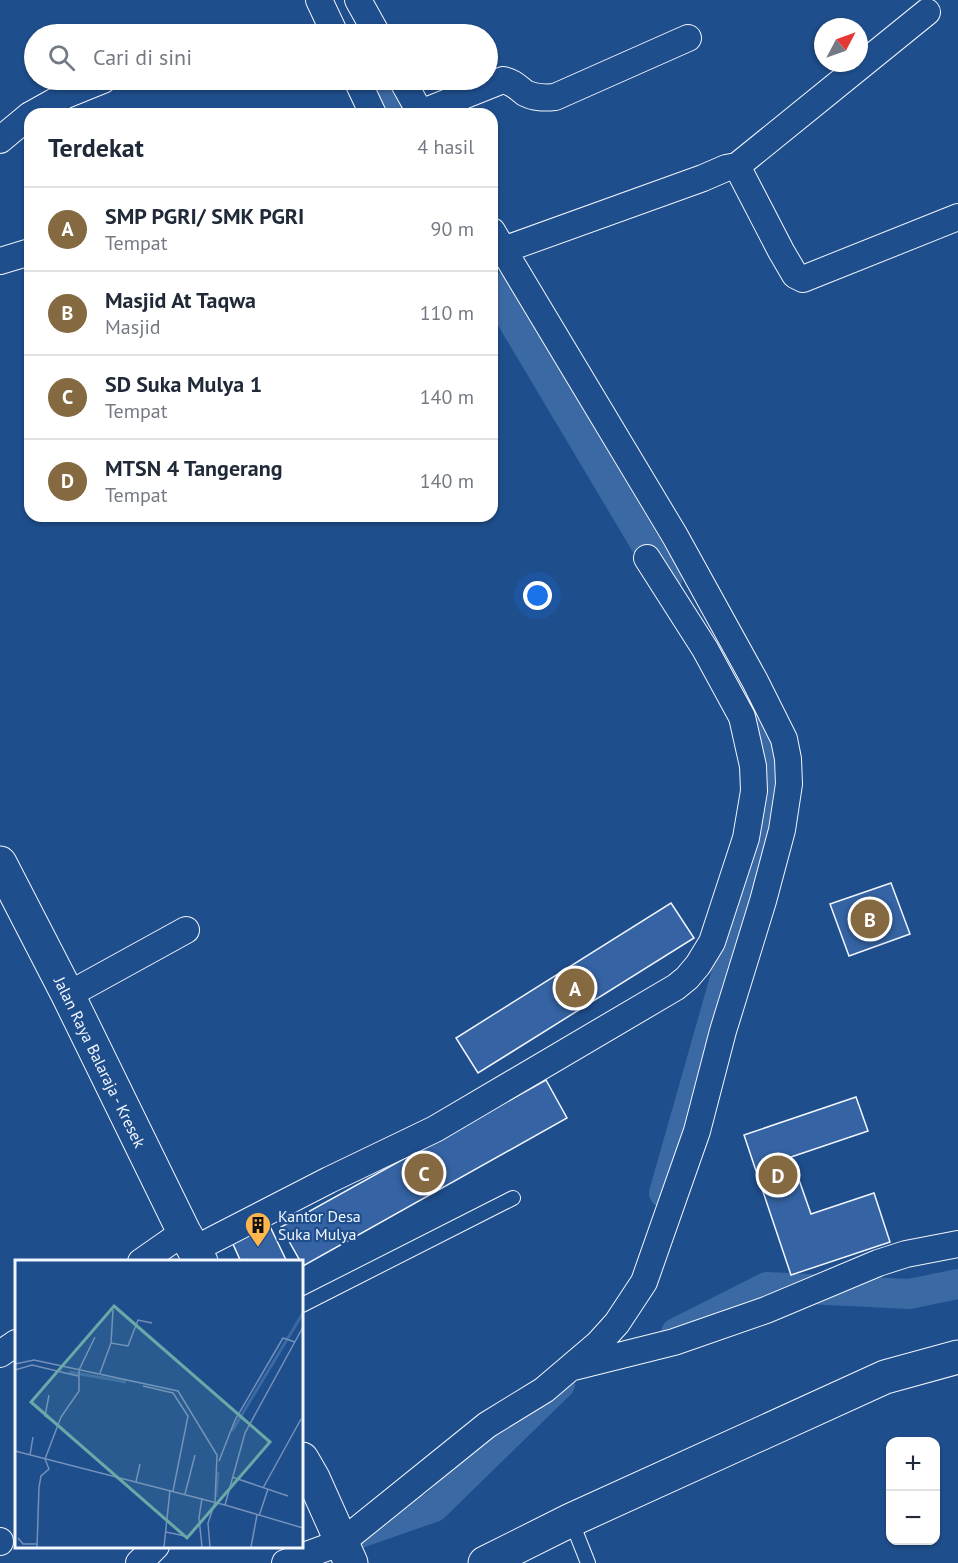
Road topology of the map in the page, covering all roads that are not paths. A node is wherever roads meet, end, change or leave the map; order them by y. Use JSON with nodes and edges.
{"nodes":[{"id":1,"x":319,"y":0,"type":"edge"},
{"id":2,"x":358,"y":0,"type":"edge"},
{"id":3,"x":927,"y":12,"type":"dead end"},
{"id":4,"x":330,"y":24,"type":"edge"},
{"id":5,"x":371,"y":24,"type":"edge"},
{"id":6,"x":688,"y":38,"type":"dead end"},
{"id":7,"x":498,"y":82,"type":"edge"},
{"id":8,"x":78,"y":90,"type":"edge"},
{"id":9,"x":362,"y":90,"type":"edge"},
{"id":10,"x":407,"y":90,"type":"edge"},
{"id":11,"x":478,"y":90,"type":"edge"},
{"id":12,"x":43,"y":108,"type":"edge"},
{"id":13,"x":370,"y":108,"type":"edge"},
{"id":14,"x":416,"y":108,"type":"edge"},
{"id":15,"x":434,"y":108,"type":"edge"},
{"id":16,"x":24,"y":121,"type":"edge"},
{"id":17,"x":0,"y":140,"type":"edge"},
{"id":18,"x":737,"y":165,"type":"junction"},
{"id":19,"x":958,"y":217,"type":"edge"},
{"id":20,"x":498,"y":240,"type":"edge"},
{"id":21,"x":24,"y":253,"type":"edge"},
{"id":22,"x":2,"y":256,"type":"edge"},
{"id":23,"x":647,"y":558,"type":"dead end"},
{"id":24,"x":0,"y":863,"type":"edge"},
{"id":25,"x":186,"y":930,"type":"dead end"},
{"id":26,"x":68,"y":996,"type":"junction"},
{"id":27,"x":513,"y":1198,"type":"dead end"},
{"id":28,"x":958,"y":1244,"type":"edge"},
{"id":29,"x":193,"y":1248,"type":"edge"},
{"id":30,"x":148,"y":1260,"type":"edge"},
{"id":31,"x":303,"y":1304,"type":"edge"},
{"id":32,"x":15,"y":1344,"type":"edge"},
{"id":33,"x":0,"y":1354,"type":"edge"},
{"id":34,"x":958,"y":1357,"type":"edge"},
{"id":35,"x":568,"y":1369,"type":"junction"},
{"id":36,"x":307,"y":1469,"type":"edge"},
{"id":37,"x":571,"y":1520,"type":"junction"},
{"id":38,"x":343,"y":1544,"type":"edge"},
{"id":39,"x":154,"y":1548,"type":"edge"},
{"id":40,"x":139,"y":1563,"type":"edge"},
{"id":41,"x":285,"y":1563,"type":"edge"},
{"id":42,"x":485,"y":1563,"type":"edge"},
{"id":43,"x":588,"y":1563,"type":"edge"}],
"edges":[{"from":1,"to":4,"type":"street"},
{"from":2,"to":5,"type":"street"},
{"from":3,"to":18,"type":"street"},
{"from":6,"to":7,"type":"street"},
{"from":8,"to":12,"type":"street"},
{"from":9,"to":13,"type":"street"},
{"from":10,"to":14,"type":"street"},
{"from":11,"to":15,"type":"street"},
{"from":16,"to":17,"type":"street"},
{"from":18,"to":19,"type":"street"},
{"from":18,"to":20,"type":"street"},
{"from":20,"to":35,"type":"street"},
{"from":21,"to":22,"type":"street"},
{"from":23,"to":29,"type":"street"},
{"from":24,"to":26,"type":"main road","name":"Jalan Raya Balaraja - Kresek"},
{"from":25,"to":26,"type":"street"},
{"from":26,"to":29,"type":"main road","name":"Jalan Raya Balaraja - Kresek"},
{"from":27,"to":31,"type":"lane"},
{"from":28,"to":35,"type":"street"},
{"from":29,"to":30,"type":"street"},
{"from":32,"to":33,"type":"street"},
{"from":34,"to":37,"type":"main road"},
{"from":35,"to":38,"type":"street"},
{"from":36,"to":38,"type":"main road"},
{"from":37,"to":42,"type":"main road"},
{"from":37,"to":43,"type":"lane"},
{"from":38,"to":41,"type":"street"},
{"from":39,"to":40,"type":"street"}]}
